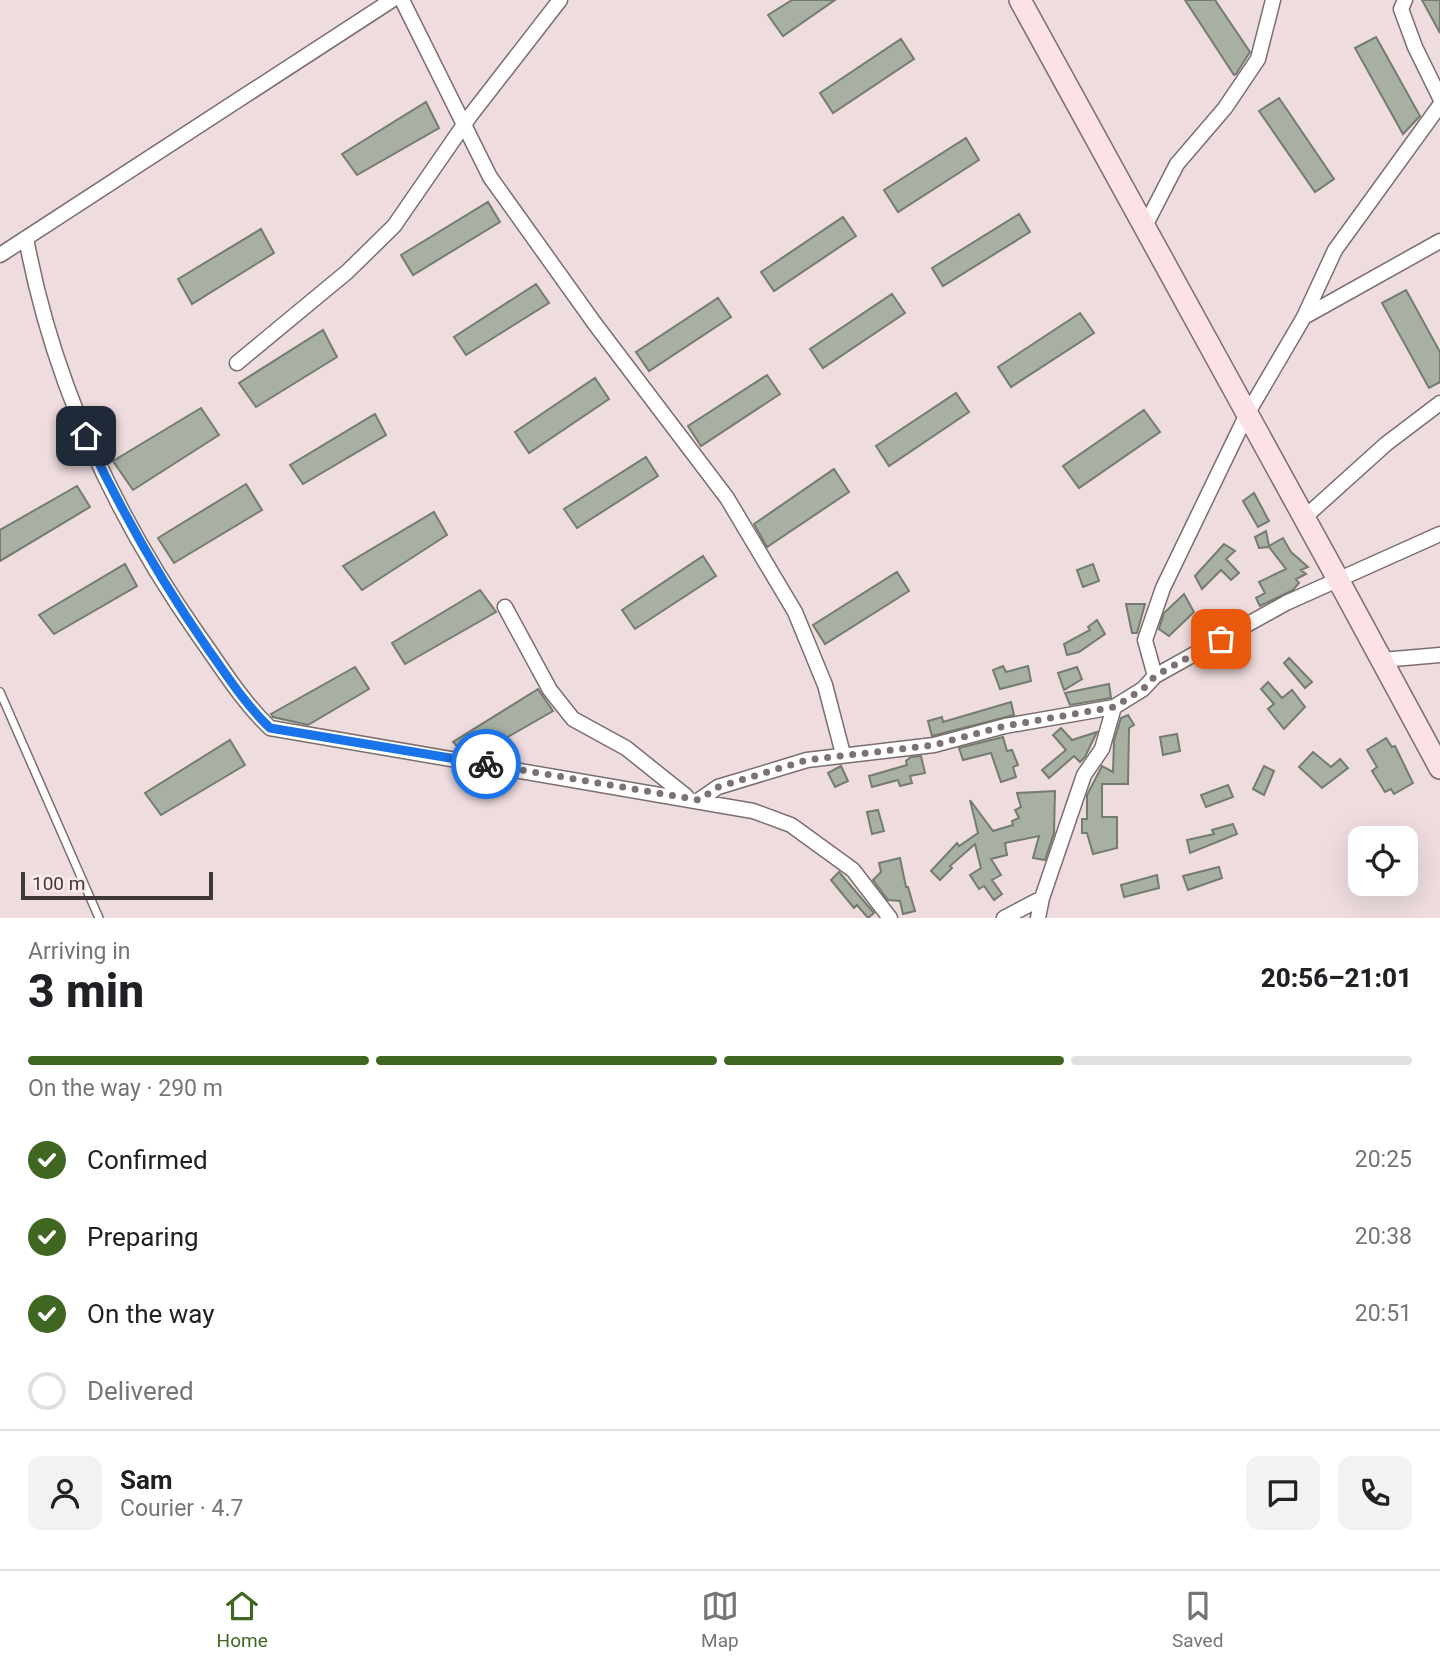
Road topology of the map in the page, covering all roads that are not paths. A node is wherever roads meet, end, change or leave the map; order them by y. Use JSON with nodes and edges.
{"nodes":[{"id":1,"x":392,"y":0,"type":"edge"},
{"id":2,"x":402,"y":0,"type":"edge"},
{"id":3,"x":560,"y":0,"type":"edge"},
{"id":4,"x":1020,"y":0,"type":"edge"},
{"id":5,"x":1273,"y":0,"type":"edge"},
{"id":6,"x":1405,"y":0,"type":"edge"},
{"id":7,"x":1440,"y":98,"type":"edge"},
{"id":8,"x":1440,"y":105,"type":"edge"},
{"id":9,"x":463,"y":126,"type":"junction"},
{"id":10,"x":1145,"y":226,"type":"junction"},
{"id":11,"x":26,"y":238,"type":"junction"},
{"id":12,"x":1440,"y":242,"type":"edge"},
{"id":13,"x":0,"y":255,"type":"edge"},
{"id":14,"x":1304,"y":317,"type":"junction"},
{"id":15,"x":237,"y":363,"type":"dead end"},
{"id":16,"x":1440,"y":403,"type":"edge"},
{"id":17,"x":1246,"y":416,"type":"junction"},
{"id":18,"x":1305,"y":517,"type":"junction"},
{"id":19,"x":1440,"y":534,"type":"edge"},
{"id":20,"x":1339,"y":578,"type":"junction"},
{"id":21,"x":505,"y":607,"type":"dead end"},
{"id":22,"x":1440,"y":655,"type":"edge"},
{"id":23,"x":1382,"y":660,"type":"junction"},
{"id":24,"x":1155,"y":676,"type":"junction"},
{"id":25,"x":0,"y":692,"type":"edge"},
{"id":26,"x":1114,"y":707,"type":"junction"},
{"id":27,"x":843,"y":754,"type":"junction"},
{"id":28,"x":1440,"y":768,"type":"edge"},
{"id":29,"x":694,"y":799,"type":"junction"},
{"id":30,"x":1042,"y":898,"type":"junction"},
{"id":31,"x":99,"y":918,"type":"edge"},
{"id":32,"x":890,"y":918,"type":"edge"},
{"id":33,"x":1004,"y":918,"type":"edge"},
{"id":34,"x":1038,"y":918,"type":"edge"}],
"edges":[{"from":1,"to":11,"type":"street"},
{"from":2,"to":9,"type":"street"},
{"from":3,"to":9,"type":"street"},
{"from":4,"to":10,"type":"main road"},
{"from":5,"to":10,"type":"street"},
{"from":6,"to":7,"type":"street"},
{"from":8,"to":14,"type":"street"},
{"from":9,"to":15,"type":"street"},
{"from":9,"to":27,"type":"street"},
{"from":10,"to":17,"type":"main road"},
{"from":11,"to":13,"type":"street"},
{"from":11,"to":29,"type":"street"},
{"from":12,"to":14,"type":"street"},
{"from":14,"to":17,"type":"street"},
{"from":16,"to":18,"type":"street"},
{"from":17,"to":18,"type":"main road"},
{"from":17,"to":24,"type":"street"},
{"from":18,"to":20,"type":"main road"},
{"from":19,"to":20,"type":"street"},
{"from":20,"to":23,"type":"main road"},
{"from":20,"to":24,"type":"street"},
{"from":21,"to":29,"type":"street"},
{"from":22,"to":23,"type":"street"},
{"from":23,"to":28,"type":"main road"},
{"from":24,"to":26,"type":"street"},
{"from":25,"to":31,"type":"lane"},
{"from":26,"to":27,"type":"street"},
{"from":26,"to":30,"type":"street"},
{"from":27,"to":29,"type":"street"},
{"from":29,"to":32,"type":"street"},
{"from":30,"to":33,"type":"street"},
{"from":30,"to":34,"type":"street"}]}
